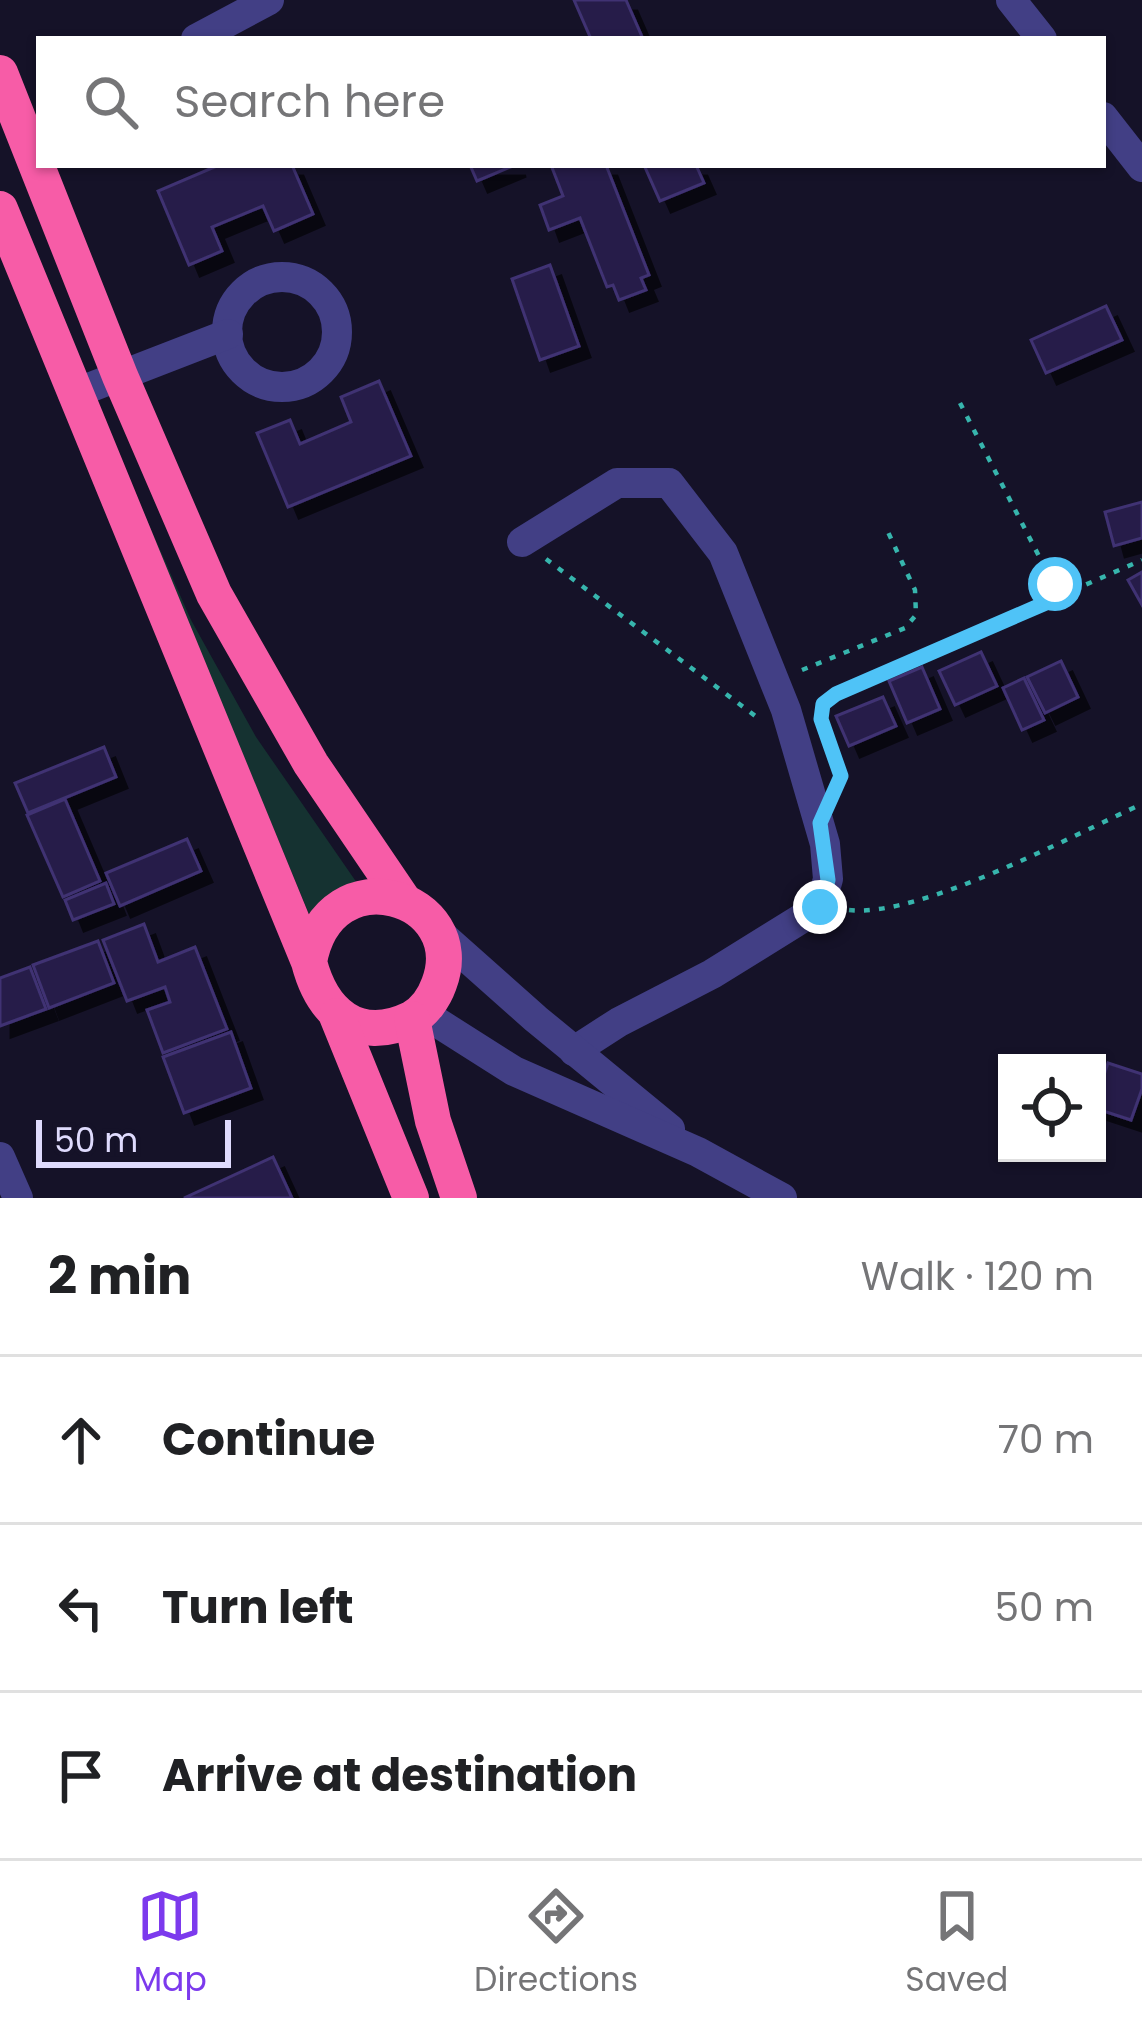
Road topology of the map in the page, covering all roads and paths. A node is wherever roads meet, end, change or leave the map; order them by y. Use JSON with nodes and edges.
{"nodes":[{"id":1,"x":269,"y":0,"type":"edge"},
{"id":2,"x":1011,"y":0,"type":"edge"},
{"id":3,"x":202,"y":36,"type":"edge"},
{"id":4,"x":1040,"y":36,"type":"edge"},
{"id":5,"x":0,"y":73,"type":"edge"},
{"id":6,"x":1106,"y":121,"type":"edge"},
{"id":7,"x":31,"y":127,"type":"edge"},
{"id":8,"x":1142,"y":167,"type":"edge"},
{"id":9,"x":46,"y":168,"type":"edge"},
{"id":10,"x":0,"y":209,"type":"edge"},
{"id":11,"x":228,"y":334,"type":"dead end"},
{"id":12,"x":120,"y":376,"type":"junction"},
{"id":13,"x":74,"y":394,"type":"junction"},
{"id":14,"x":961,"y":403,"type":"dead end"},
{"id":15,"x":888,"y":532,"type":"dead end"},
{"id":16,"x":522,"y":542,"type":"joint"},
{"id":17,"x":1142,"y":560,"type":"edge"},
{"id":18,"x":1059,"y":595,"type":"junction"},
{"id":19,"x":775,"y":681,"type":"junction"},
{"id":20,"x":764,"y":722,"type":"dead end"},
{"id":21,"x":1142,"y":804,"type":"edge"},
{"id":22,"x":820,"y":823,"type":"junction"},
{"id":23,"x":404,"y":901,"type":"junction"},
{"id":24,"x":820,"y":907,"type":"junction"},
{"id":25,"x":437,"y":932,"type":"junction"},
{"id":26,"x":309,"y":962,"type":"junction"},
{"id":27,"x":417,"y":1015,"type":"junction"},
{"id":28,"x":337,"y":1016,"type":"junction"},
{"id":29,"x":574,"y":1051,"type":"junction"},
{"id":30,"x":698,"y":1152,"type":"junction"},
{"id":31,"x":0,"y":1157,"type":"edge"},
{"id":32,"x":17,"y":1198,"type":"edge"},
{"id":33,"x":411,"y":1198,"type":"edge"},
{"id":34,"x":459,"y":1198,"type":"edge"},
{"id":35,"x":782,"y":1198,"type":"edge"}],
"edges":[{"from":1,"to":3,"type":"street"},
{"from":2,"to":4,"type":"street"},
{"from":5,"to":7,"type":"highway"},
{"from":6,"to":8,"type":"street"},
{"from":9,"to":12,"type":"highway"},
{"from":10,"to":13,"type":"highway"},
{"from":11,"to":12,"type":"street"},
{"from":12,"to":13,"type":"street"},
{"from":12,"to":23,"type":"highway"},
{"from":13,"to":26,"type":"highway"},
{"from":14,"to":18,"type":"path"},
{"from":15,"to":19,"type":"path"},
{"from":16,"to":19,"type":"street"},
{"from":16,"to":20,"type":"path"},
{"from":17,"to":18,"type":"path"},
{"from":18,"to":22,"type":"path"},
{"from":19,"to":22,"type":"street"},
{"from":21,"to":24,"type":"path"},
{"from":22,"to":24,"type":"street"},
{"from":23,"to":25,"type":"highway"},
{"from":23,"to":26,"type":"highway"},
{"from":24,"to":29,"type":"street"},
{"from":25,"to":27,"type":"highway"},
{"from":25,"to":29,"type":"street"},
{"from":26,"to":28,"type":"highway"},
{"from":27,"to":28,"type":"highway"},
{"from":27,"to":30,"type":"street"},
{"from":27,"to":34,"type":"highway"},
{"from":28,"to":33,"type":"highway"},
{"from":29,"to":30,"type":"street"},
{"from":30,"to":35,"type":"street"},
{"from":31,"to":32,"type":"street"}]}
